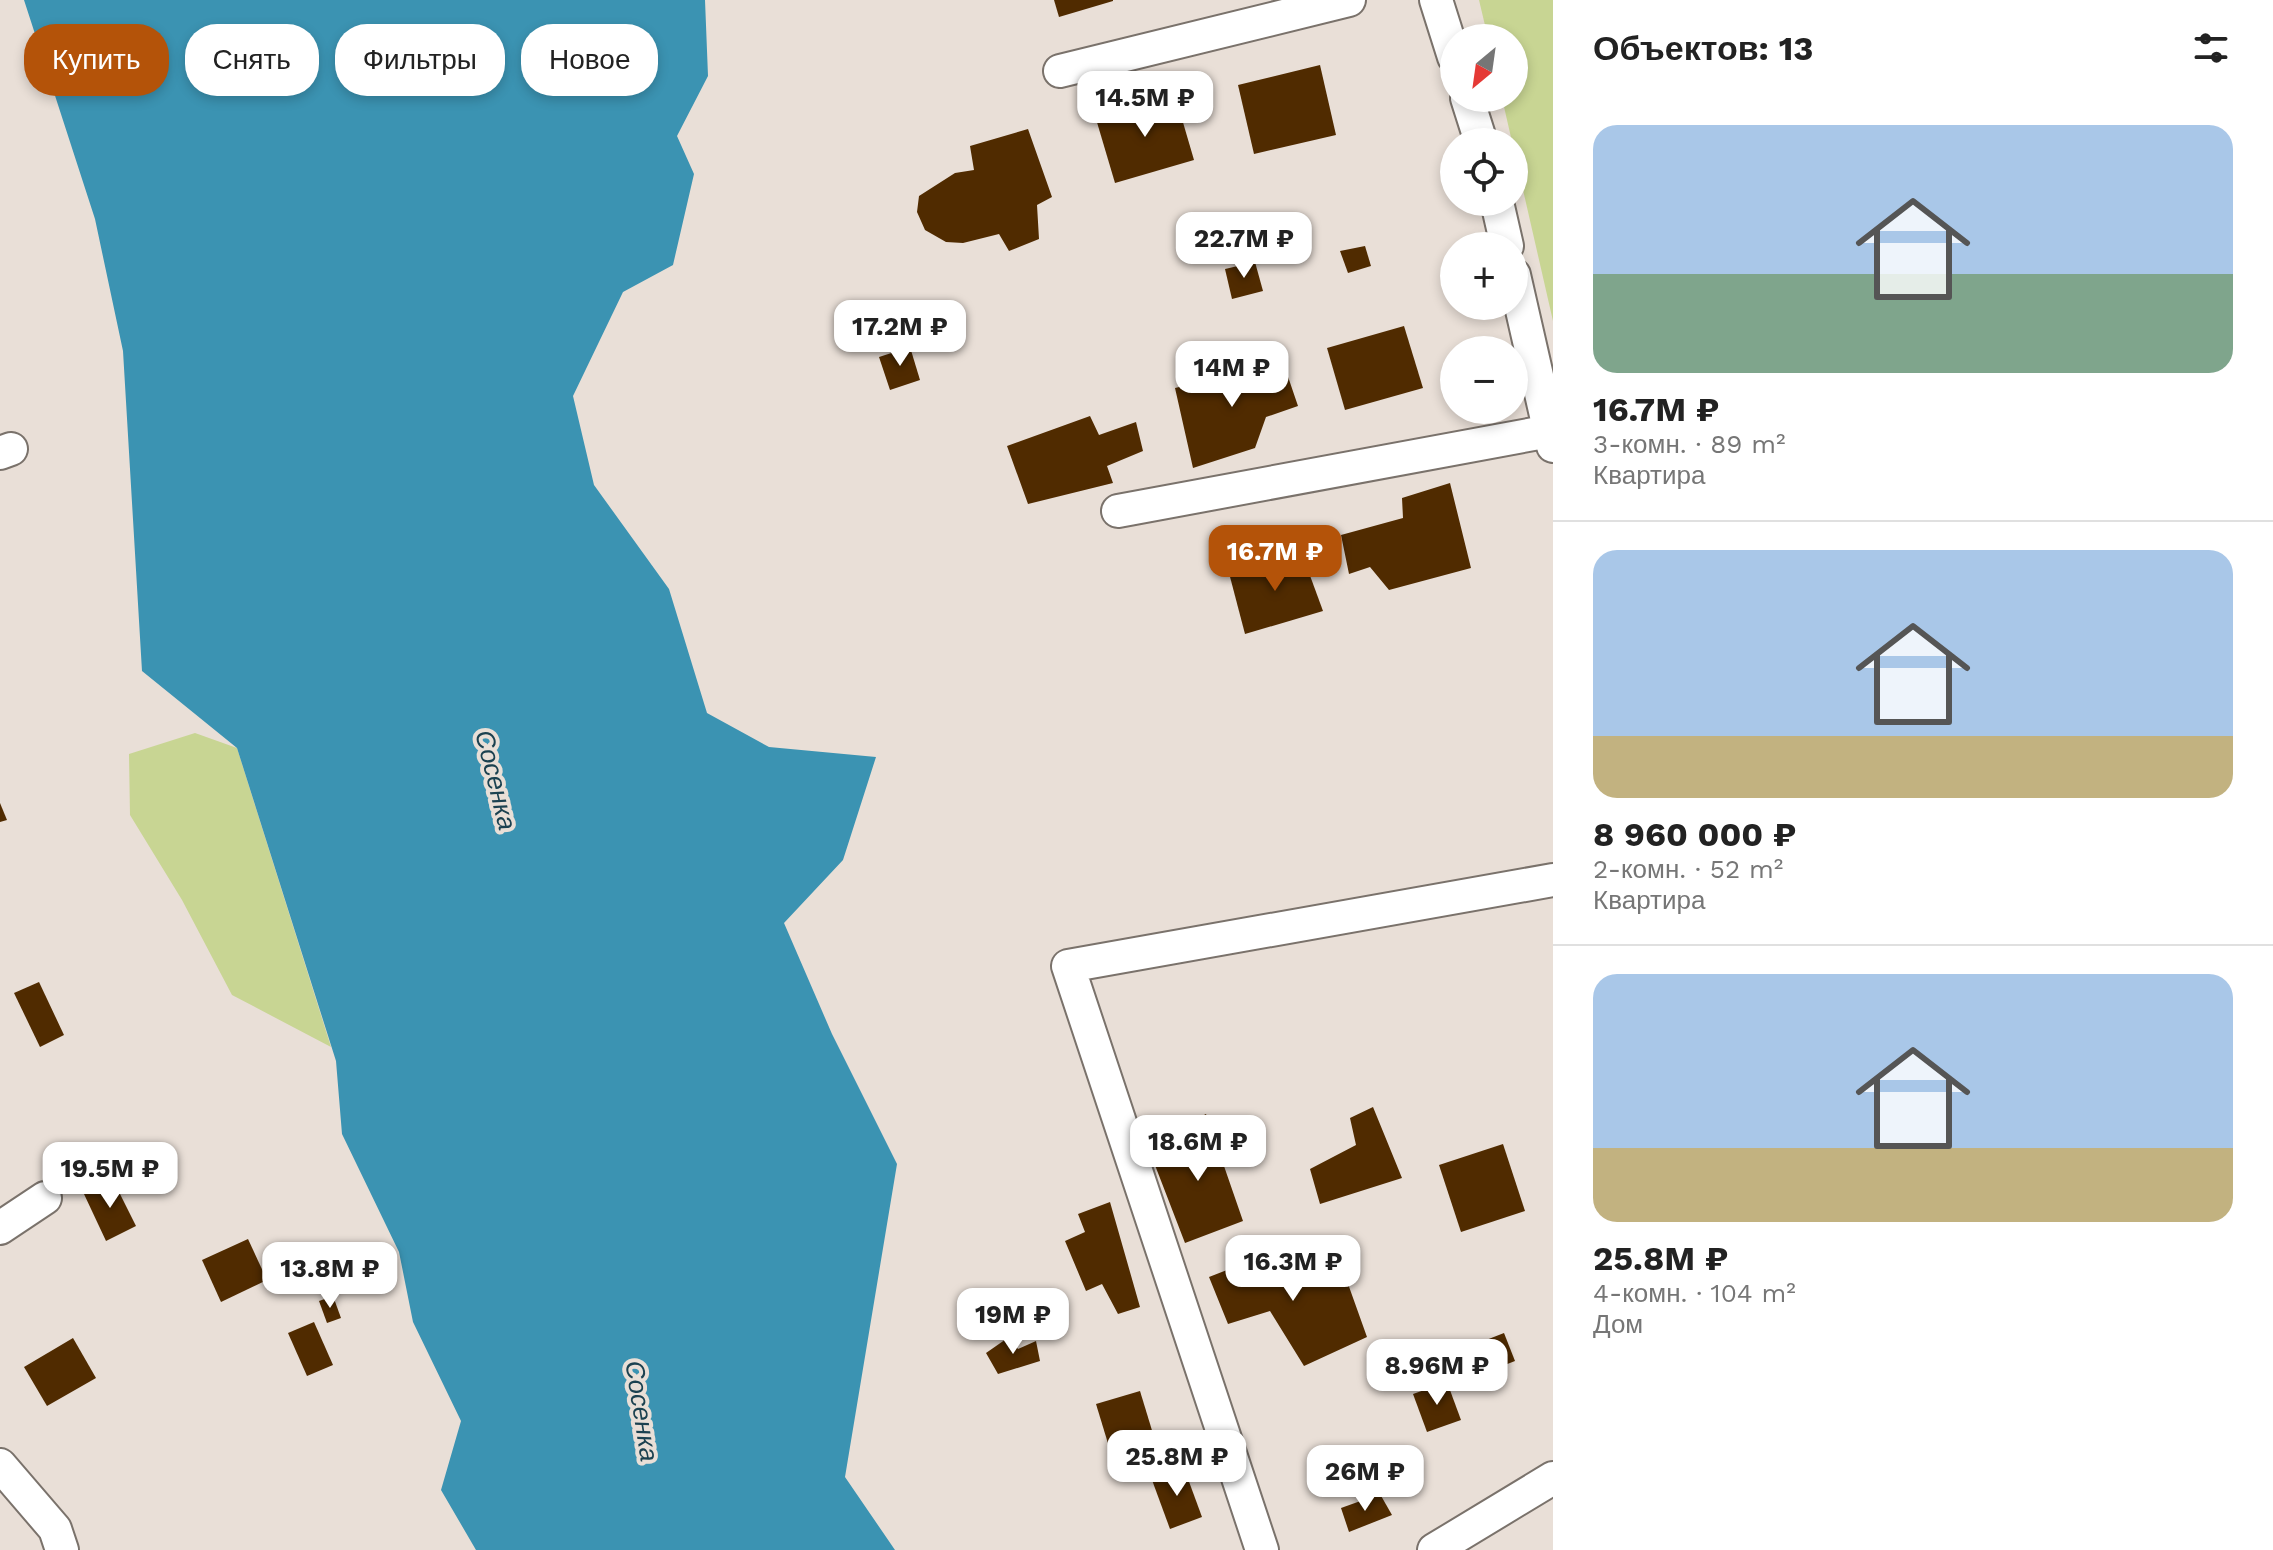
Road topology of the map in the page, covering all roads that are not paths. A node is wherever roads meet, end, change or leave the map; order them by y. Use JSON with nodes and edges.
{"nodes":[{"id":1,"x":1349,"y":0,"type":"edge"},
{"id":2,"x":1436,"y":0,"type":"edge"},
{"id":3,"x":1444,"y":24,"type":"edge"},
{"id":4,"x":1060,"y":71,"type":"dead end"},
{"id":5,"x":1524,"y":320,"type":"edge"},
{"id":6,"x":1551,"y":438,"type":"edge"},
{"id":7,"x":1118,"y":511,"type":"dead end"},
{"id":8,"x":1553,"y":880,"type":"edge"},
{"id":9,"x":45,"y":1198,"type":"dead end"},
{"id":10,"x":0,"y":1228,"type":"edge"},
{"id":11,"x":0,"y":1465,"type":"edge"},
{"id":12,"x":1553,"y":1478,"type":"edge"},
{"id":13,"x":62,"y":1550,"type":"edge"},
{"id":14,"x":1262,"y":1550,"type":"edge"},
{"id":15,"x":1434,"y":1550,"type":"edge"}],
"edges":[{"from":1,"to":4,"type":"street"},
{"from":2,"to":3,"type":"street"},
{"from":5,"to":6,"type":"street"},
{"from":6,"to":7,"type":"street"},
{"from":8,"to":14,"type":"street"},
{"from":9,"to":10,"type":"street"},
{"from":11,"to":13,"type":"street"},
{"from":12,"to":15,"type":"street"}]}
